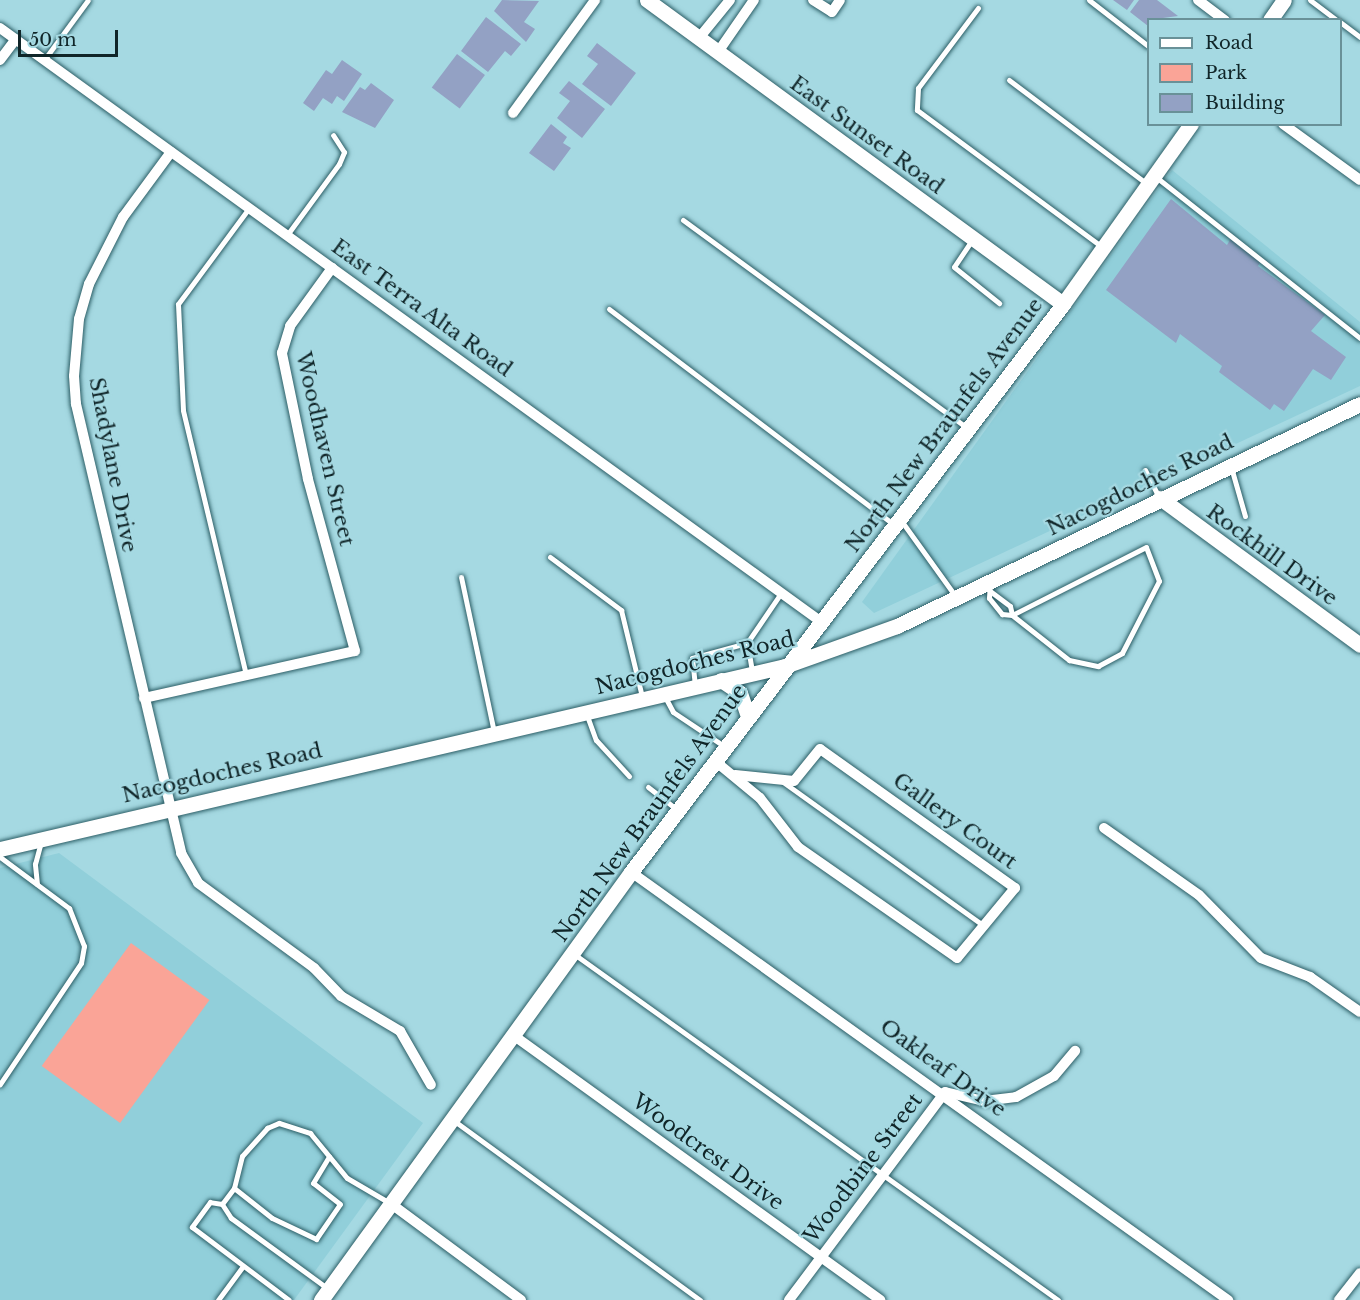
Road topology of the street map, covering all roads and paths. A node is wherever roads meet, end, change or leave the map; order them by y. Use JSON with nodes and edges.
{"nodes":[{"id":1,"x":88,"y":0,"type":"edge"},
{"id":2,"x":595,"y":0,"type":"edge"},
{"id":3,"x":647,"y":0,"type":"edge"},
{"id":4,"x":729,"y":0,"type":"edge"},
{"id":5,"x":813,"y":0,"type":"edge"},
{"id":6,"x":840,"y":0,"type":"edge"},
{"id":7,"x":1089,"y":0,"type":"edge"},
{"id":8,"x":1198,"y":0,"type":"edge"},
{"id":9,"x":1284,"y":0,"type":"edge"},
{"id":10,"x":1310,"y":0,"type":"edge"},
{"id":11,"x":749,"y":2,"type":"edge"},
{"id":12,"x":978,"y":8,"type":"dead end"},
{"id":13,"x":1222,"y":18,"type":"edge"},
{"id":14,"x":1271,"y":18,"type":"edge"},
{"id":15,"x":1334,"y":18,"type":"edge"},
{"id":16,"x":1342,"y":23,"type":"edge"},
{"id":17,"x":0,"y":28,"type":"edge"},
{"id":18,"x":1360,"y":37,"type":"edge"},
{"id":19,"x":699,"y":38,"type":"junction"},
{"id":20,"x":16,"y":39,"type":"junction"},
{"id":21,"x":1147,"y":44,"type":"edge"},
{"id":22,"x":718,"y":52,"type":"junction"},
{"id":23,"x":0,"y":60,"type":"edge"},
{"id":24,"x":44,"y":60,"type":"junction"},
{"id":25,"x":1009,"y":80,"type":"dead end"},
{"id":26,"x":513,"y":113,"type":"dead end"},
{"id":27,"x":1190,"y":126,"type":"edge"},
{"id":28,"x":1286,"y":126,"type":"edge"},
{"id":29,"x":333,"y":135,"type":"dead end"},
{"id":30,"x":171,"y":152,"type":"junction"},
{"id":31,"x":1152,"y":180,"type":"junction"},
{"id":32,"x":1360,"y":180,"type":"edge"},
{"id":33,"x":249,"y":208,"type":"junction"},
{"id":34,"x":683,"y":219,"type":"dead end"},
{"id":35,"x":287,"y":235,"type":"junction"},
{"id":36,"x":973,"y":238,"type":"junction"},
{"id":37,"x":1104,"y":248,"type":"junction"},
{"id":38,"x":332,"y":268,"type":"junction"},
{"id":39,"x":999,"y":303,"type":"dead end"},
{"id":40,"x":1063,"y":304,"type":"junction"},
{"id":41,"x":609,"y":309,"type":"dead end"},
{"id":42,"x":1360,"y":338,"type":"edge"},
{"id":43,"x":1360,"y":404,"type":"edge"},
{"id":44,"x":968,"y":428,"type":"junction"},
{"id":45,"x":1230,"y":465,"type":"junction"},
{"id":46,"x":1145,"y":470,"type":"dead end"},
{"id":47,"x":1160,"y":498,"type":"junction"},
{"id":48,"x":1245,"y":516,"type":"dead end"},
{"id":49,"x":897,"y":521,"type":"junction"},
{"id":50,"x":550,"y":557,"type":"dead end"},
{"id":51,"x":461,"y":577,"type":"dead end"},
{"id":52,"x":990,"y":586,"type":"junction"},
{"id":53,"x":781,"y":593,"type":"junction"},
{"id":54,"x":956,"y":597,"type":"junction"},
{"id":55,"x":1012,"y":615,"type":"junction"},
{"id":56,"x":820,"y":621,"type":"junction"},
{"id":57,"x":747,"y":643,"type":"junction"},
{"id":58,"x":1360,"y":645,"type":"edge"},
{"id":59,"x":785,"y":666,"type":"junction"},
{"id":60,"x":752,"y":673,"type":"junction"},
{"id":61,"x":246,"y":675,"type":"junction"},
{"id":62,"x":721,"y":681,"type":"junction"},
{"id":63,"x":695,"y":686,"type":"junction"},
{"id":64,"x":663,"y":693,"type":"junction"},
{"id":65,"x":144,"y":698,"type":"junction"},
{"id":66,"x":642,"y":698,"type":"junction"},
{"id":67,"x":585,"y":711,"type":"junction"},
{"id":68,"x":748,"y":716,"type":"junction"},
{"id":69,"x":494,"y":732,"type":"junction"},
{"id":70,"x":725,"y":747,"type":"junction"},
{"id":71,"x":715,"y":761,"type":"junction"},
{"id":72,"x":629,"y":776,"type":"dead end"},
{"id":73,"x":735,"y":776,"type":"junction"},
{"id":74,"x":783,"y":782,"type":"junction"},
{"id":75,"x":648,"y":787,"type":"dead end"},
{"id":76,"x":169,"y":806,"type":"junction"},
{"id":77,"x":678,"y":811,"type":"junction"},
{"id":78,"x":1104,"y":828,"type":"dead end"},
{"id":79,"x":43,"y":838,"type":"junction"},
{"id":80,"x":0,"y":849,"type":"edge"},
{"id":81,"x":0,"y":857,"type":"edge"},
{"id":82,"x":631,"y":872,"type":"junction"},
{"id":83,"x":38,"y":884,"type":"junction"},
{"id":84,"x":985,"y":927,"type":"junction"},
{"id":85,"x":573,"y":953,"type":"junction"},
{"id":86,"x":1360,"y":1012,"type":"edge"},
{"id":87,"x":513,"y":1035,"type":"junction"},
{"id":88,"x":1075,"y":1051,"type":"dead end"},
{"id":89,"x":0,"y":1084,"type":"edge"},
{"id":90,"x":431,"y":1085,"type":"dead end"},
{"id":91,"x":945,"y":1092,"type":"junction"},
{"id":92,"x":451,"y":1119,"type":"junction"},
{"id":93,"x":328,"y":1156,"type":"junction"},
{"id":94,"x":883,"y":1175,"type":"junction"},
{"id":95,"x":234,"y":1188,"type":"junction"},
{"id":96,"x":390,"y":1203,"type":"junction"},
{"id":97,"x":222,"y":1204,"type":"junction"},
{"id":98,"x":821,"y":1257,"type":"junction"},
{"id":99,"x":243,"y":1266,"type":"junction"},
{"id":100,"x":1360,"y":1273,"type":"edge"},
{"id":101,"x":279,"y":1293,"type":"junction"},
{"id":102,"x":325,"y":1295,"type":"edge"},
{"id":103,"x":218,"y":1300,"type":"edge"},
{"id":104,"x":274,"y":1300,"type":"edge"},
{"id":105,"x":288,"y":1300,"type":"edge"},
{"id":106,"x":520,"y":1300,"type":"edge"},
{"id":107,"x":700,"y":1300,"type":"edge"},
{"id":108,"x":789,"y":1300,"type":"edge"},
{"id":109,"x":880,"y":1300,"type":"edge"},
{"id":110,"x":1058,"y":1300,"type":"edge"},
{"id":111,"x":1228,"y":1300,"type":"edge"},
{"id":112,"x":1339,"y":1300,"type":"edge"}],
"edges":[{"from":1,"to":24,"type":"lane"},
{"from":2,"to":26,"type":"street"},
{"from":3,"to":19,"type":"street","name":"East Sunset Road"},
{"from":4,"to":19,"type":"street"},
{"from":5,"to":6,"type":"street"},
{"from":7,"to":21,"type":"lane"},
{"from":8,"to":13,"type":"street"},
{"from":9,"to":14,"type":"street"},
{"from":10,"to":15,"type":"lane"},
{"from":11,"to":22,"type":"street"},
{"from":12,"to":37,"type":"lane"},
{"from":16,"to":18,"type":"lane"},
{"from":17,"to":20,"type":"street","name":"East Terra Alta Road"},
{"from":19,"to":22,"type":"street","name":"East Sunset Road"},
{"from":20,"to":23,"type":"street"},
{"from":20,"to":24,"type":"street","name":"East Terra Alta Road"},
{"from":22,"to":36,"type":"street","name":"East Sunset Road"},
{"from":24,"to":30,"type":"street","name":"East Terra Alta Road"},
{"from":25,"to":31,"type":"lane"},
{"from":27,"to":31,"type":"street","name":"North New Braunfels Avenue"},
{"from":28,"to":32,"type":"street"},
{"from":29,"to":35,"type":"lane"},
{"from":30,"to":33,"type":"street","name":"East Terra Alta Road"},
{"from":30,"to":65,"type":"street","name":"Shadylane Drive"},
{"from":31,"to":37,"type":"street","name":"North New Braunfels Avenue"},
{"from":31,"to":42,"type":"lane"},
{"from":33,"to":35,"type":"street","name":"East Terra Alta Road"},
{"from":33,"to":61,"type":"lane"},
{"from":34,"to":44,"type":"lane"},
{"from":35,"to":38,"type":"street","name":"East Terra Alta Road"},
{"from":36,"to":39,"type":"lane"},
{"from":36,"to":40,"type":"street","name":"East Sunset Road"},
{"from":37,"to":40,"type":"street","name":"North New Braunfels Avenue"},
{"from":38,"to":53,"type":"street","name":"East Terra Alta Road"},
{"from":38,"to":61,"type":"street","name":"Woodhaven Street"},
{"from":40,"to":44,"type":"street","name":"North New Braunfels Avenue"},
{"from":41,"to":49,"type":"lane"},
{"from":43,"to":45,"type":"street","name":"Nacogdoches Road"},
{"from":44,"to":49,"type":"street","name":"North New Braunfels Avenue"},
{"from":45,"to":47,"type":"street","name":"Nacogdoches Road"},
{"from":45,"to":48,"type":"lane"},
{"from":46,"to":47,"type":"lane"},
{"from":47,"to":52,"type":"street","name":"Nacogdoches Road"},
{"from":47,"to":58,"type":"street","name":"Rockhill Drive"},
{"from":49,"to":54,"type":"lane"},
{"from":49,"to":56,"type":"street","name":"North New Braunfels Avenue"},
{"from":50,"to":66,"type":"lane"},
{"from":51,"to":69,"type":"lane"},
{"from":52,"to":54,"type":"street","name":"Nacogdoches Road"},
{"from":52,"to":55,"type":"lane"},
{"from":52,"to":55,"type":"lane"},
{"from":53,"to":56,"type":"street","name":"East Terra Alta Road"},
{"from":53,"to":57,"type":"lane"},
{"from":54,"to":59,"type":"street","name":"Nacogdoches Road"},
{"from":55,"to":55,"type":"lane"},
{"from":56,"to":59,"type":"street","name":"North New Braunfels Avenue"},
{"from":57,"to":60,"type":"lane"},
{"from":57,"to":63,"type":"lane"},
{"from":59,"to":60,"type":"street","name":"Nacogdoches Road"},
{"from":59,"to":68,"type":"street","name":"North New Braunfels Avenue"},
{"from":60,"to":62,"type":"street","name":"Nacogdoches Road"},
{"from":61,"to":65,"type":"street"},
{"from":62,"to":63,"type":"street","name":"Nacogdoches Road"},
{"from":62,"to":68,"type":"street"},
{"from":63,"to":64,"type":"street","name":"Nacogdoches Road"},
{"from":64,"to":66,"type":"street","name":"Nacogdoches Road"},
{"from":64,"to":70,"type":"lane"},
{"from":65,"to":76,"type":"street","name":"Shadylane Drive"},
{"from":66,"to":67,"type":"street","name":"Nacogdoches Road"},
{"from":67,"to":69,"type":"street","name":"Nacogdoches Road"},
{"from":67,"to":72,"type":"lane"},
{"from":68,"to":70,"type":"street","name":"North New Braunfels Avenue"},
{"from":69,"to":76,"type":"street","name":"Nacogdoches Road"},
{"from":70,"to":71,"type":"street","name":"North New Braunfels Avenue"},
{"from":71,"to":73,"type":"street","name":"Gallery Court"},
{"from":71,"to":77,"type":"street","name":"North New Braunfels Avenue"},
{"from":73,"to":74,"type":"street","name":"Gallery Court"},
{"from":73,"to":84,"type":"street","name":"Gallery Court"},
{"from":74,"to":84,"type":"lane"},
{"from":74,"to":84,"type":"street","name":"Gallery Court"},
{"from":75,"to":77,"type":"lane"},
{"from":76,"to":79,"type":"street","name":"Nacogdoches Road"},
{"from":76,"to":90,"type":"street","name":"Shadylane Drive"},
{"from":77,"to":82,"type":"street","name":"North New Braunfels Avenue"},
{"from":78,"to":86,"type":"street"},
{"from":79,"to":80,"type":"street","name":"Nacogdoches Road"},
{"from":79,"to":83,"type":"lane"},
{"from":81,"to":83,"type":"lane"},
{"from":82,"to":85,"type":"street","name":"North New Braunfels Avenue"},
{"from":82,"to":91,"type":"street","name":"Oakleaf Drive"},
{"from":83,"to":89,"type":"lane"},
{"from":85,"to":87,"type":"street","name":"North New Braunfels Avenue"},
{"from":85,"to":94,"type":"lane"},
{"from":87,"to":92,"type":"street","name":"North New Braunfels Avenue"},
{"from":87,"to":98,"type":"street","name":"Woodcrest Drive"},
{"from":88,"to":91,"type":"street","name":"Woodbine Street"},
{"from":91,"to":94,"type":"street","name":"Woodbine Street"},
{"from":91,"to":111,"type":"street","name":"Oakleaf Drive"},
{"from":92,"to":96,"type":"street","name":"North New Braunfels Avenue"},
{"from":92,"to":107,"type":"lane"},
{"from":93,"to":95,"type":"lane"},
{"from":93,"to":95,"type":"lane"},
{"from":93,"to":96,"type":"lane"},
{"from":94,"to":98,"type":"street","name":"Woodbine Street"},
{"from":94,"to":110,"type":"lane"},
{"from":95,"to":97,"type":"lane"},
{"from":96,"to":102,"type":"street","name":"North New Braunfels Avenue"},
{"from":96,"to":106,"type":"street"},
{"from":97,"to":99,"type":"lane"},
{"from":97,"to":102,"type":"lane"},
{"from":98,"to":108,"type":"street","name":"Woodbine Street"},
{"from":98,"to":109,"type":"street","name":"Woodcrest Drive"},
{"from":99,"to":101,"type":"lane"},
{"from":99,"to":103,"type":"lane"},
{"from":100,"to":112,"type":"street"},
{"from":101,"to":104,"type":"lane"},
{"from":101,"to":105,"type":"lane"}]}
